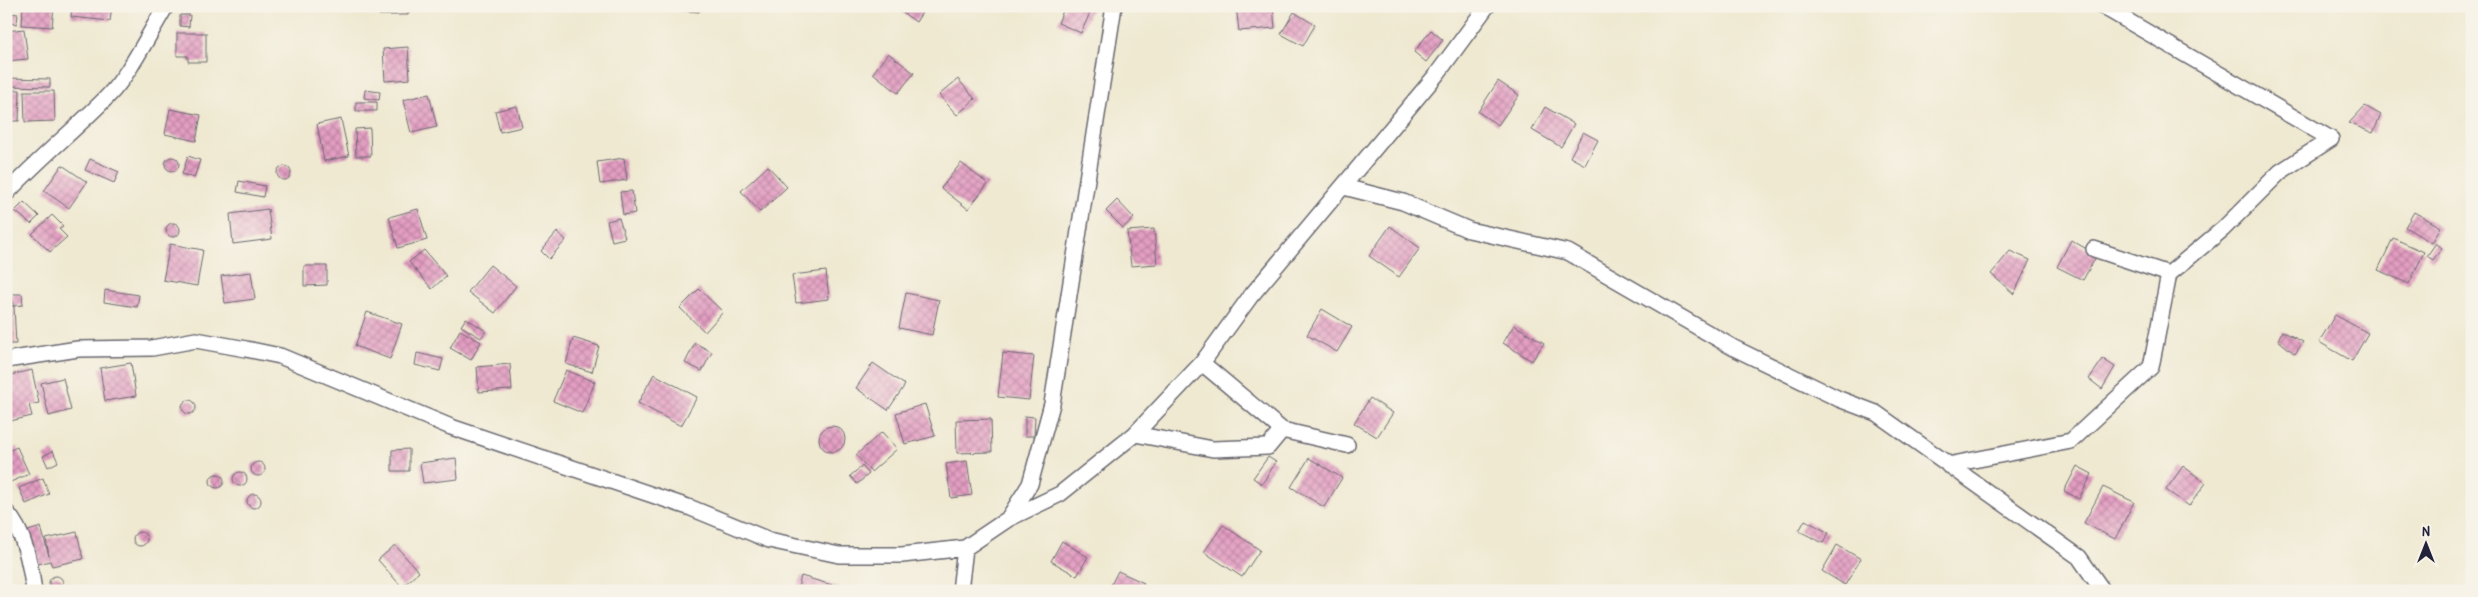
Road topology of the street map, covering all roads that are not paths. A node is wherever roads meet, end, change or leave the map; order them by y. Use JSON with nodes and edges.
{"nodes":[{"id":1,"x":166,"y":6,"type":"edge"},
{"id":2,"x":1114,"y":6,"type":"edge"},
{"id":3,"x":1487,"y":6,"type":"edge"},
{"id":4,"x":2102,"y":6,"type":"edge"},
{"id":5,"x":1344,"y":187,"type":"junction"},
{"id":6,"x":6,"y":194,"type":"edge"},
{"id":7,"x":2094,"y":249,"type":"dead end"},
{"id":8,"x":2169,"y":274,"type":"junction"},
{"id":9,"x":6,"y":360,"type":"edge"},
{"id":10,"x":1202,"y":364,"type":"junction"},
{"id":11,"x":1282,"y":430,"type":"junction"},
{"id":12,"x":1135,"y":434,"type":"junction"},
{"id":13,"x":1347,"y":445,"type":"dead end"},
{"id":14,"x":1948,"y":465,"type":"junction"},
{"id":15,"x":6,"y":512,"type":"edge"},
{"id":16,"x":1008,"y":519,"type":"junction"},
{"id":17,"x":965,"y":548,"type":"junction"},
{"id":18,"x":965,"y":589,"type":"edge"},
{"id":19,"x":34,"y":591,"type":"edge"},
{"id":20,"x":2103,"y":591,"type":"edge"}],
"edges":[{"from":1,"to":6,"type":"street"},
{"from":2,"to":16,"type":"street"},
{"from":3,"to":5,"type":"street"},
{"from":4,"to":8,"type":"street"},
{"from":5,"to":10,"type":"street"},
{"from":5,"to":14,"type":"street"},
{"from":7,"to":8,"type":"street"},
{"from":8,"to":14,"type":"street"},
{"from":9,"to":17,"type":"street"},
{"from":10,"to":11,"type":"street"},
{"from":10,"to":12,"type":"street"},
{"from":11,"to":12,"type":"street"},
{"from":11,"to":13,"type":"street"},
{"from":12,"to":16,"type":"street"},
{"from":14,"to":20,"type":"street"},
{"from":15,"to":19,"type":"street"},
{"from":16,"to":17,"type":"street"},
{"from":17,"to":18,"type":"street"}]}
